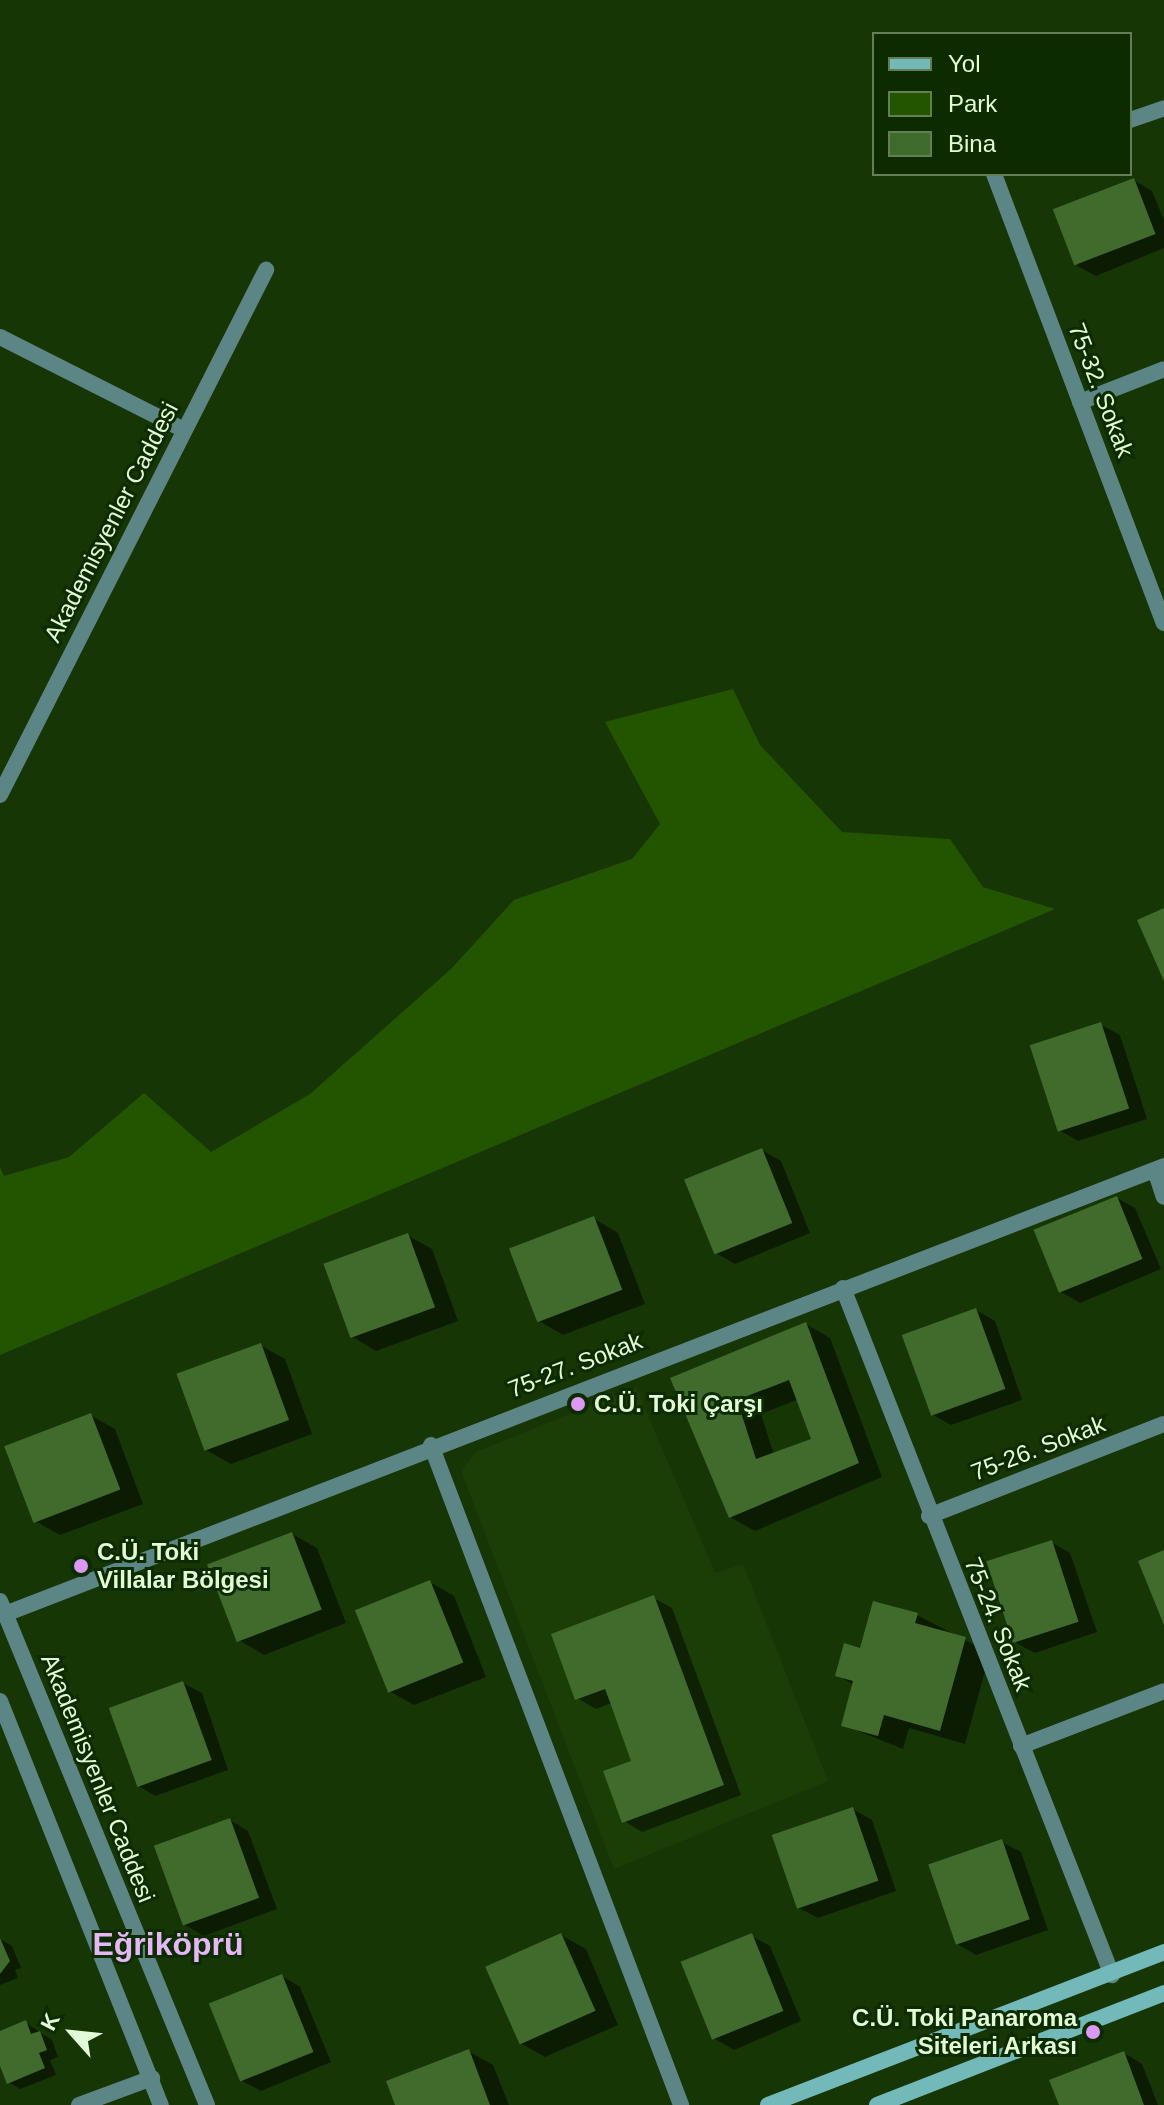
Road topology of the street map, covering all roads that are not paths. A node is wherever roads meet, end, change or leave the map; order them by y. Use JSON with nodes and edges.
{"nodes":[{"id":1,"x":1164,"y":108,"type":"edge"},
{"id":2,"x":1132,"y":119,"type":"edge"},
{"id":3,"x":995,"y":176,"type":"edge"},
{"id":4,"x":266,"y":270,"type":"dead end"},
{"id":5,"x":0,"y":337,"type":"edge"},
{"id":6,"x":1164,"y":369,"type":"edge"},
{"id":7,"x":1080,"y":402,"type":"junction"},
{"id":8,"x":184,"y":430,"type":"junction"},
{"id":9,"x":1164,"y":623,"type":"edge"},
{"id":10,"x":0,"y":795,"type":"edge"},
{"id":11,"x":1159,"y":1168,"type":"edge"},
{"id":12,"x":1164,"y":1197,"type":"edge"},
{"id":13,"x":843,"y":1288,"type":"junction"},
{"id":14,"x":1164,"y":1424,"type":"edge"},
{"id":15,"x":431,"y":1445,"type":"junction"},
{"id":16,"x":929,"y":1516,"type":"junction"},
{"id":17,"x":2,"y":1608,"type":"edge"},
{"id":18,"x":1164,"y":1691,"type":"edge"},
{"id":19,"x":0,"y":1701,"type":"edge"},
{"id":20,"x":1021,"y":1746,"type":"junction"},
{"id":21,"x":1163,"y":1956,"type":"edge"},
{"id":22,"x":1112,"y":1975,"type":"junction"},
{"id":23,"x":1164,"y":1993,"type":"edge"},
{"id":24,"x":152,"y":2078,"type":"junction"},
{"id":25,"x":79,"y":2105,"type":"edge"},
{"id":26,"x":161,"y":2105,"type":"edge"},
{"id":27,"x":207,"y":2105,"type":"edge"},
{"id":28,"x":681,"y":2105,"type":"edge"},
{"id":29,"x":768,"y":2105,"type":"edge"},
{"id":30,"x":877,"y":2105,"type":"edge"}],
"edges":[{"from":1,"to":2,"type":"street"},
{"from":3,"to":7,"type":"street","name":"75-32. Sokak"},
{"from":4,"to":8,"type":"street","name":"Akademisyenler Caddesi"},
{"from":5,"to":8,"type":"street"},
{"from":6,"to":7,"type":"street"},
{"from":7,"to":9,"type":"street","name":"75-32. Sokak"},
{"from":8,"to":10,"type":"street","name":"Akademisyenler Caddesi"},
{"from":11,"to":12,"type":"street"},
{"from":11,"to":13,"type":"street","name":"75-27. Sokak"},
{"from":13,"to":15,"type":"street","name":"75-27. Sokak"},
{"from":13,"to":16,"type":"street","name":"75-24. Sokak"},
{"from":14,"to":16,"type":"street","name":"75-26. Sokak"},
{"from":15,"to":17,"type":"street","name":"75-27. Sokak"},
{"from":15,"to":28,"type":"street"},
{"from":16,"to":20,"type":"street","name":"75-24. Sokak"},
{"from":17,"to":27,"type":"street","name":"Akademisyenler Caddesi"},
{"from":18,"to":20,"type":"street"},
{"from":19,"to":24,"type":"street"},
{"from":20,"to":22,"type":"street","name":"75-24. Sokak"},
{"from":21,"to":22,"type":"street"},
{"from":22,"to":29,"type":"street"},
{"from":23,"to":30,"type":"street"},
{"from":24,"to":25,"type":"street"},
{"from":24,"to":26,"type":"street"}]}
